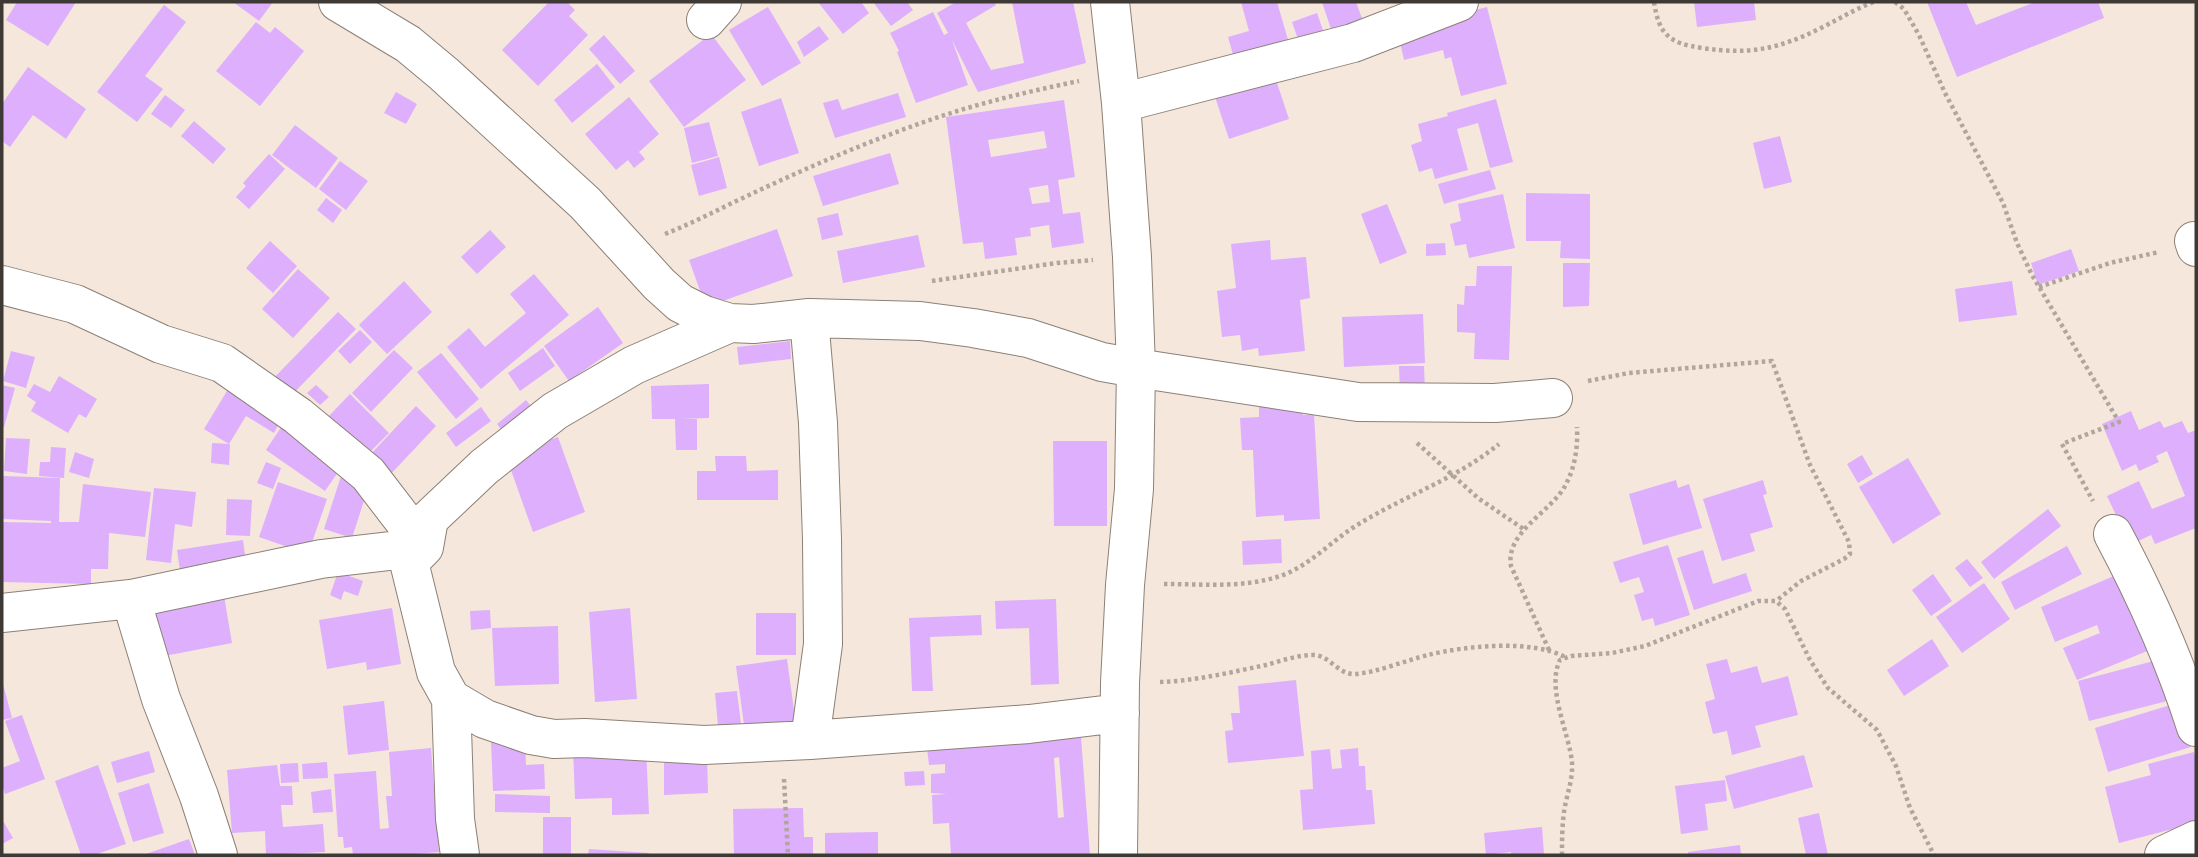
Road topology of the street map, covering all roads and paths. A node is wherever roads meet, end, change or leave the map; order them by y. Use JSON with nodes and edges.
{"nodes":[{"id":1,"x":338,"y":2,"type":"edge"},
{"id":2,"x":1110,"y":2,"type":"edge"},
{"id":3,"x":1458,"y":2,"type":"edge"},
{"id":4,"x":1654,"y":2,"type":"edge"},
{"id":5,"x":1874,"y":2,"type":"edge"},
{"id":6,"x":1895,"y":2,"type":"edge"},
{"id":7,"x":1118,"y":88,"type":"junction"},
{"id":8,"x":2195,"y":244,"type":"edge"},
{"id":9,"x":628,"y":248,"type":"junction"},
{"id":10,"x":1132,"y":257,"type":"junction"},
{"id":11,"x":923,"y":282,"type":"dead end"},
{"id":12,"x":2,"y":285,"type":"edge"},
{"id":13,"x":2039,"y":288,"type":"junction"},
{"id":14,"x":809,"y":318,"type":"junction"},
{"id":15,"x":730,"y":323,"type":"junction"},
{"id":16,"x":1136,"y":368,"type":"junction"},
{"id":17,"x":1565,"y":412,"type":"junction"},
{"id":18,"x":1504,"y":439,"type":"dead end"},
{"id":19,"x":1452,"y":476,"type":"junction"},
{"id":20,"x":1525,"y":530,"type":"junction"},
{"id":21,"x":2113,"y":534,"type":"joint"},
{"id":22,"x":424,"y":547,"type":"junction"},
{"id":23,"x":1125,"y":584,"type":"junction"},
{"id":24,"x":131,"y":599,"type":"junction"},
{"id":25,"x":1776,"y":601,"type":"junction"},
{"id":26,"x":2,"y":613,"type":"edge"},
{"id":27,"x":1549,"y":651,"type":"junction"},
{"id":28,"x":1566,"y":658,"type":"junction"},
{"id":29,"x":1120,"y":698,"type":"junction"},
{"id":30,"x":451,"y":699,"type":"junction"},
{"id":31,"x":2196,"y":727,"type":"edge"},
{"id":32,"x":795,"y":741,"type":"junction"},
{"id":33,"x":2196,"y":840,"type":"edge"},
{"id":34,"x":218,"y":855,"type":"edge"},
{"id":35,"x":460,"y":855,"type":"edge"},
{"id":36,"x":788,"y":855,"type":"edge"},
{"id":37,"x":1118,"y":855,"type":"edge"},
{"id":38,"x":1562,"y":855,"type":"edge"},
{"id":39,"x":1934,"y":855,"type":"edge"},
{"id":40,"x":2164,"y":855,"type":"edge"}],
"edges":[{"from":1,"to":9,"type":"street"},
{"from":2,"to":7,"type":"street"},
{"from":3,"to":7,"type":"street"},
{"from":4,"to":5,"type":"path"},
{"from":6,"to":13,"type":"path"},
{"from":7,"to":9,"type":"path"},
{"from":7,"to":10,"type":"street"},
{"from":8,"to":13,"type":"path"},
{"from":9,"to":15,"type":"street"},
{"from":10,"to":11,"type":"path"},
{"from":10,"to":16,"type":"street"},
{"from":12,"to":22,"type":"street"},
{"from":13,"to":21,"type":"path"},
{"from":14,"to":15,"type":"street"},
{"from":14,"to":16,"type":"street"},
{"from":14,"to":32,"type":"street"},
{"from":15,"to":22,"type":"street"},
{"from":16,"to":17,"type":"street"},
{"from":16,"to":23,"type":"street"},
{"from":17,"to":20,"type":"path"},
{"from":17,"to":25,"type":"path"},
{"from":18,"to":19,"type":"path"},
{"from":19,"to":20,"type":"path"},
{"from":19,"to":23,"type":"path"},
{"from":20,"to":27,"type":"path"},
{"from":21,"to":31,"type":"street"},
{"from":22,"to":24,"type":"street"},
{"from":22,"to":30,"type":"street"},
{"from":23,"to":29,"type":"street"},
{"from":24,"to":26,"type":"street"},
{"from":24,"to":34,"type":"street"},
{"from":25,"to":28,"type":"path"},
{"from":25,"to":39,"type":"path"},
{"from":27,"to":28,"type":"path"},
{"from":27,"to":29,"type":"path"},
{"from":28,"to":38,"type":"path"},
{"from":29,"to":32,"type":"street"},
{"from":29,"to":37,"type":"street"},
{"from":30,"to":32,"type":"street"},
{"from":30,"to":35,"type":"street"},
{"from":32,"to":36,"type":"path"},
{"from":33,"to":40,"type":"street"}]}
